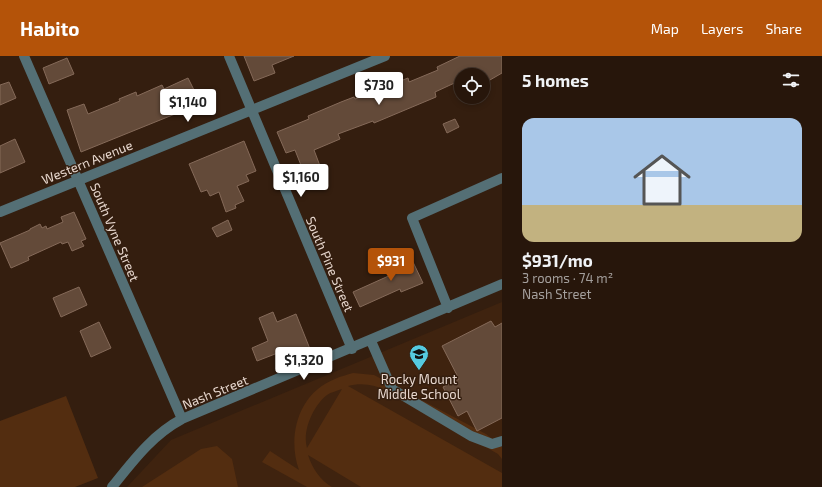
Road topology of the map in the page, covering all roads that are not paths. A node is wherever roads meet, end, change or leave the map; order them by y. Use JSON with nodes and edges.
{"nodes":[{"id":1,"x":24,"y":56,"type":"edge"},
{"id":2,"x":229,"y":56,"type":"edge"},
{"id":3,"x":385,"y":56,"type":"edge"},
{"id":4,"x":252,"y":109,"type":"junction"},
{"id":5,"x":502,"y":178,"type":"edge"},
{"id":6,"x":78,"y":180,"type":"junction"},
{"id":7,"x":0,"y":212,"type":"edge"},
{"id":8,"x":502,"y":284,"type":"edge"},
{"id":9,"x":448,"y":308,"type":"junction"},
{"id":10,"x":371,"y":341,"type":"junction"},
{"id":11,"x":352,"y":349,"type":"junction"},
{"id":12,"x":182,"y":419,"type":"junction"},
{"id":13,"x":502,"y":441,"type":"edge"},
{"id":14,"x":112,"y":487,"type":"edge"}],
"edges":[{"from":1,"to":6,"type":"street","name":"South Vyne Street"},
{"from":2,"to":4,"type":"street","name":"South Pine Street"},
{"from":3,"to":4,"type":"street","name":"Western Avenue"},
{"from":4,"to":6,"type":"street","name":"Western Avenue"},
{"from":4,"to":11,"type":"street","name":"South Pine Street"},
{"from":5,"to":9,"type":"street"},
{"from":6,"to":7,"type":"street","name":"Western Avenue"},
{"from":6,"to":12,"type":"street","name":"South Vyne Street"},
{"from":8,"to":9,"type":"street","name":"Nash Street"},
{"from":9,"to":10,"type":"street","name":"Nash Street"},
{"from":10,"to":11,"type":"street","name":"Nash Street"},
{"from":10,"to":13,"type":"street"},
{"from":11,"to":12,"type":"street","name":"Nash Street"},
{"from":12,"to":14,"type":"street","name":"Nash Street"}]}
